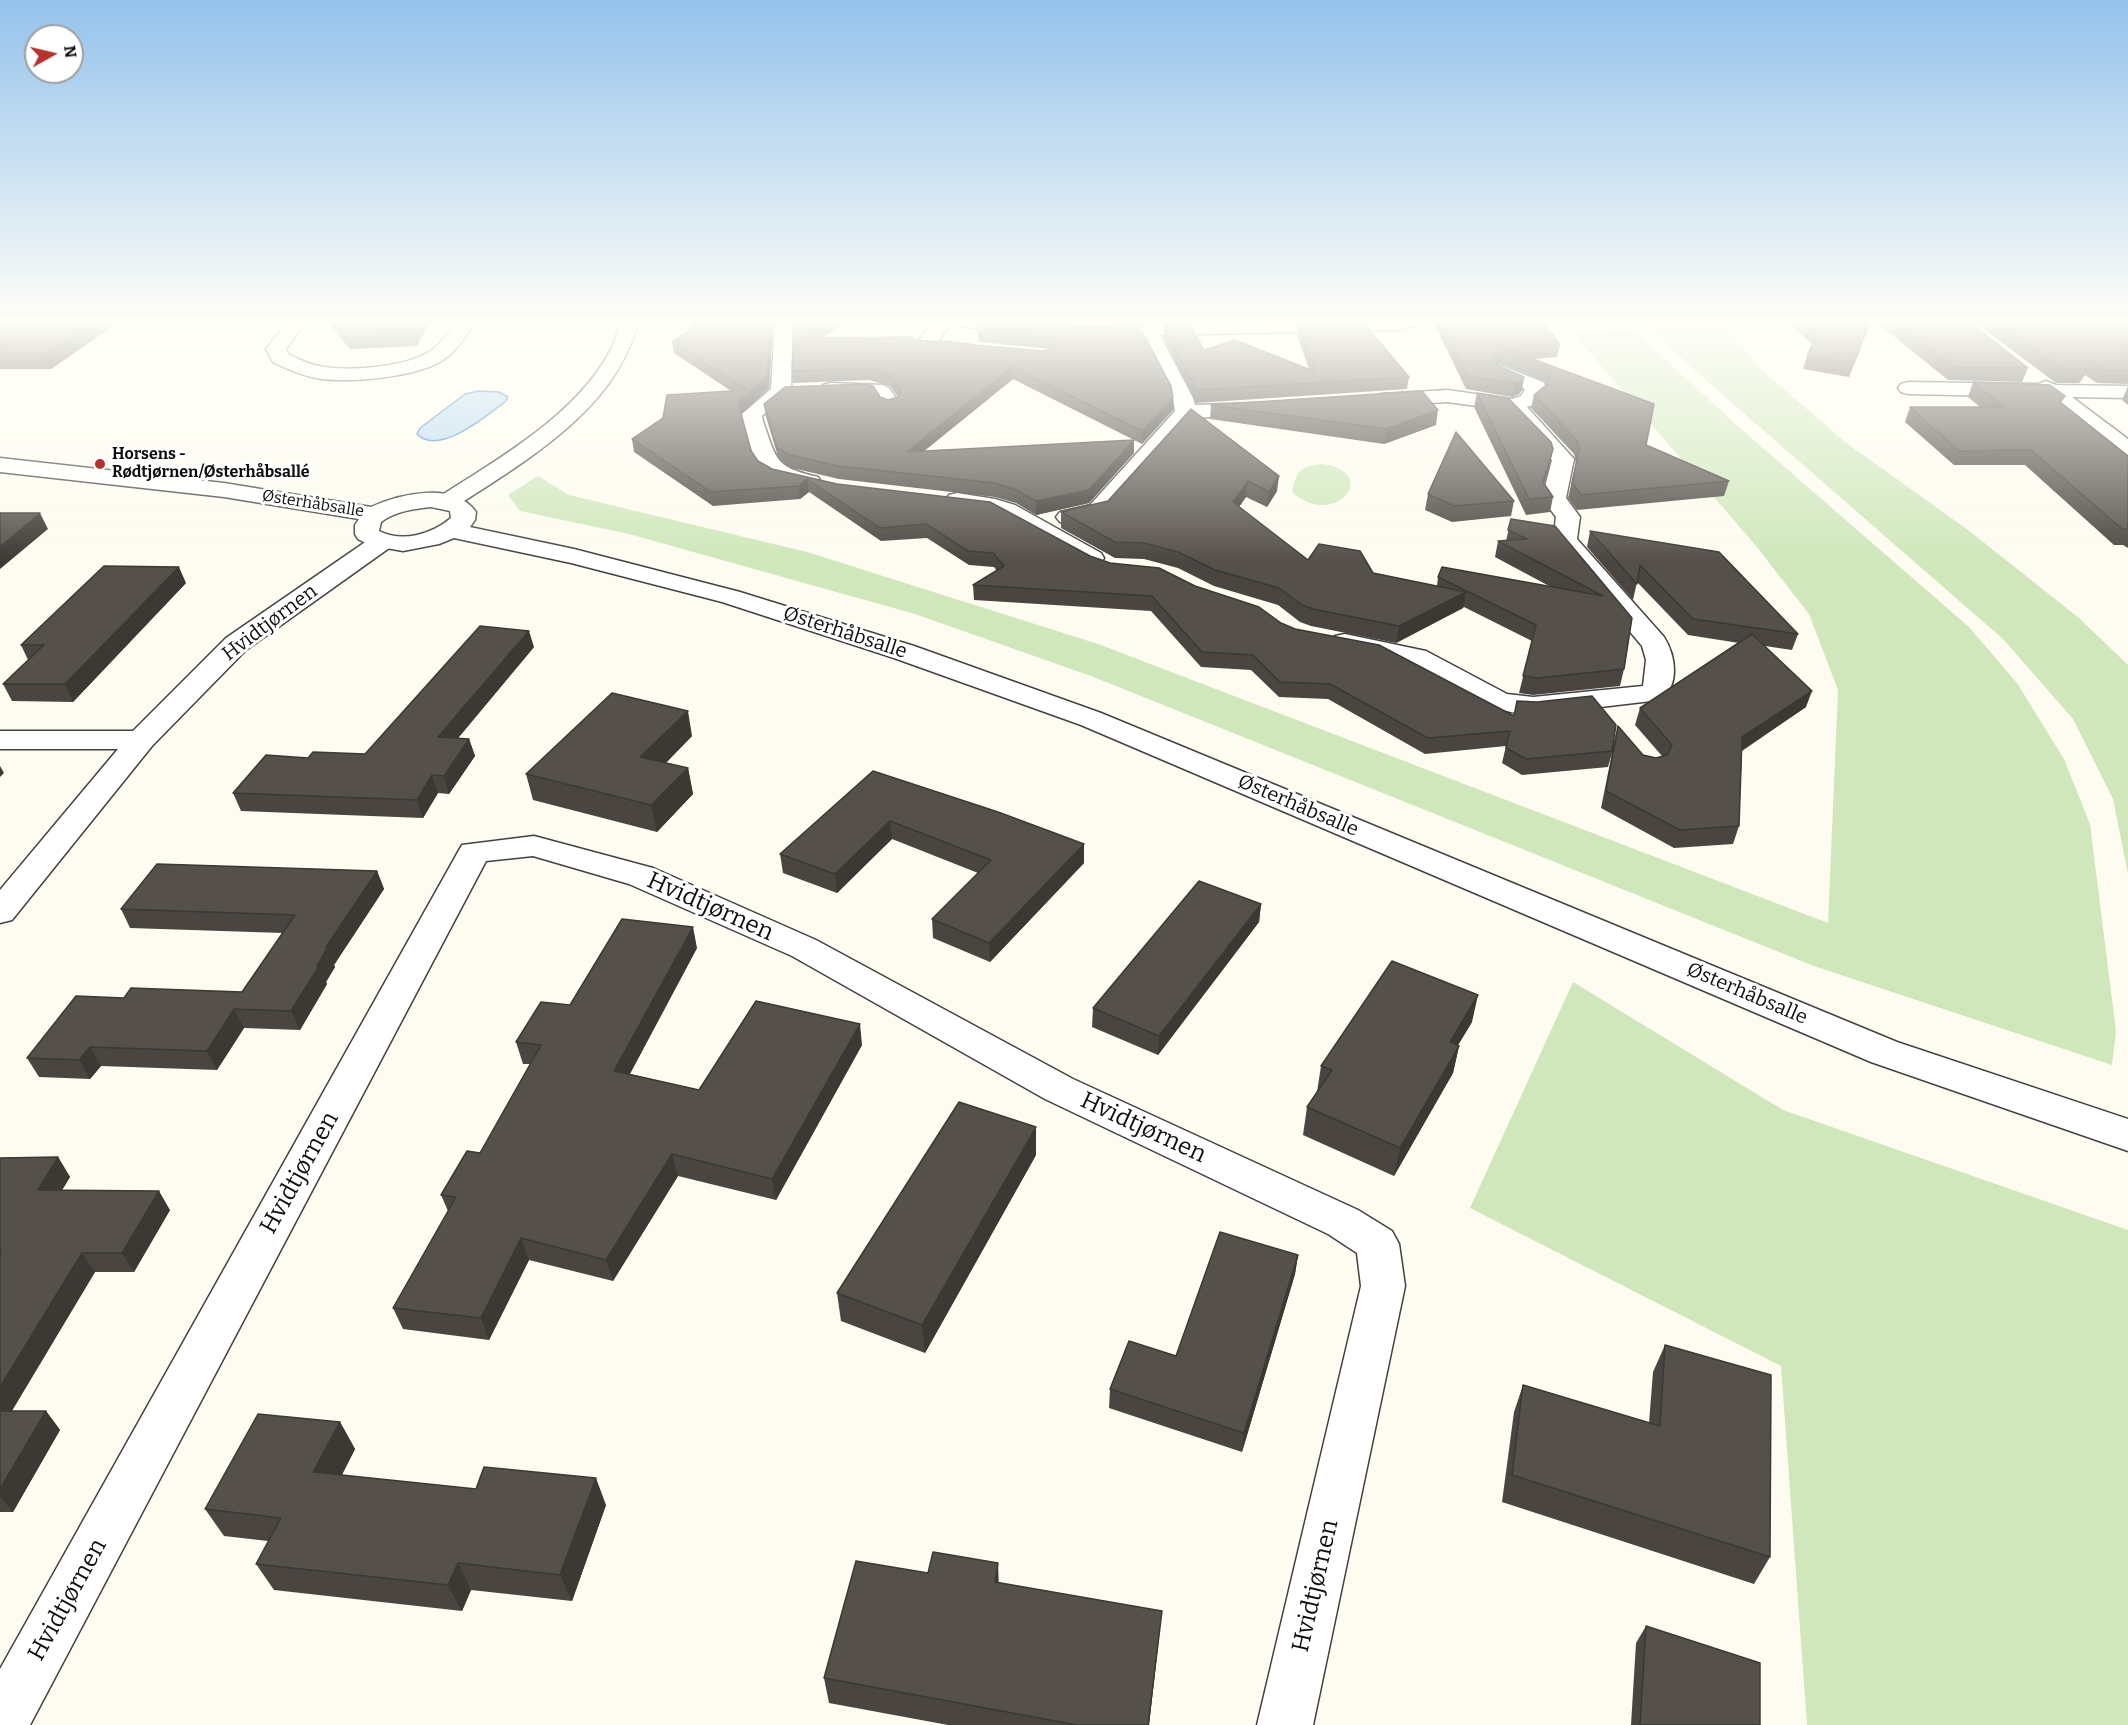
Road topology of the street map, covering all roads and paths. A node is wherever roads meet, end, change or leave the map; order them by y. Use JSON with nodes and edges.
{"nodes":[{"id":1,"x":580,"y":402,"type":"edge"},
{"id":2,"x":776,"y":402,"type":"edge"},
{"id":3,"x":888,"y":402,"type":"edge"},
{"id":4,"x":1184,"y":402,"type":"edge"},
{"id":5,"x":1354,"y":402,"type":"edge"},
{"id":6,"x":1362,"y":402,"type":"edge"},
{"id":7,"x":1488,"y":402,"type":"edge"},
{"id":8,"x":1525,"y":402,"type":"edge"},
{"id":9,"x":2064,"y":402,"type":"edge"},
{"id":10,"x":890,"y":404,"type":"edge"},
{"id":11,"x":1513,"y":405,"type":"junction"},
{"id":12,"x":1276,"y":408,"type":"edge"},
{"id":13,"x":1185,"y":412,"type":"junction"},
{"id":14,"x":2128,"y":449,"type":"edge"},
{"id":15,"x":0,"y":465,"type":"edge"},
{"id":16,"x":835,"y":486,"type":"edge"},
{"id":17,"x":936,"y":498,"type":"edge"},
{"id":18,"x":449,"y":516,"type":"junction"},
{"id":19,"x":1034,"y":525,"type":"junction"},
{"id":20,"x":379,"y":528,"type":"junction"},
{"id":21,"x":1110,"y":567,"type":"edge"},
{"id":22,"x":1327,"y":639,"type":"edge"},
{"id":23,"x":1596,"y":700,"type":"junction"},
{"id":24,"x":1619,"y":728,"type":"edge"},
{"id":25,"x":0,"y":740,"type":"edge"},
{"id":26,"x":141,"y":740,"type":"junction"},
{"id":27,"x":0,"y":912,"type":"edge"},
{"id":28,"x":2128,"y":1135,"type":"edge"},
{"id":29,"x":0,"y":1724,"type":"edge"},
{"id":30,"x":1285,"y":1725,"type":"edge"}],
"edges":[{"from":1,"to":18,"type":"street","name":"Østerhåbsalle"},
{"from":2,"to":16,"type":"street"},
{"from":3,"to":10,"type":"street"},
{"from":4,"to":13,"type":"street"},
{"from":5,"to":6,"type":"street"},
{"from":7,"to":11,"type":"street"},
{"from":8,"to":11,"type":"street"},
{"from":9,"to":14,"type":"street"},
{"from":11,"to":23,"type":"street"},
{"from":12,"to":13,"type":"street"},
{"from":13,"to":19,"type":"street"},
{"from":15,"to":20,"type":"street","name":"Østerhåbsalle"},
{"from":17,"to":19,"type":"street"},
{"from":18,"to":20,"type":"street","name":"Østerhåbsalle"},
{"from":18,"to":20,"type":"street","name":"Østerhåbsalle"},
{"from":18,"to":28,"type":"street","name":"Østerhåbsalle"},
{"from":19,"to":21,"type":"street"},
{"from":20,"to":26,"type":"street","name":"Hvidtjørnen"},
{"from":22,"to":23,"type":"street"},
{"from":23,"to":24,"type":"street"},
{"from":25,"to":26,"type":"street"},
{"from":26,"to":27,"type":"street","name":"Hvidtjørnen"},
{"from":29,"to":30,"type":"street","name":"Hvidtjørnen"}]}
